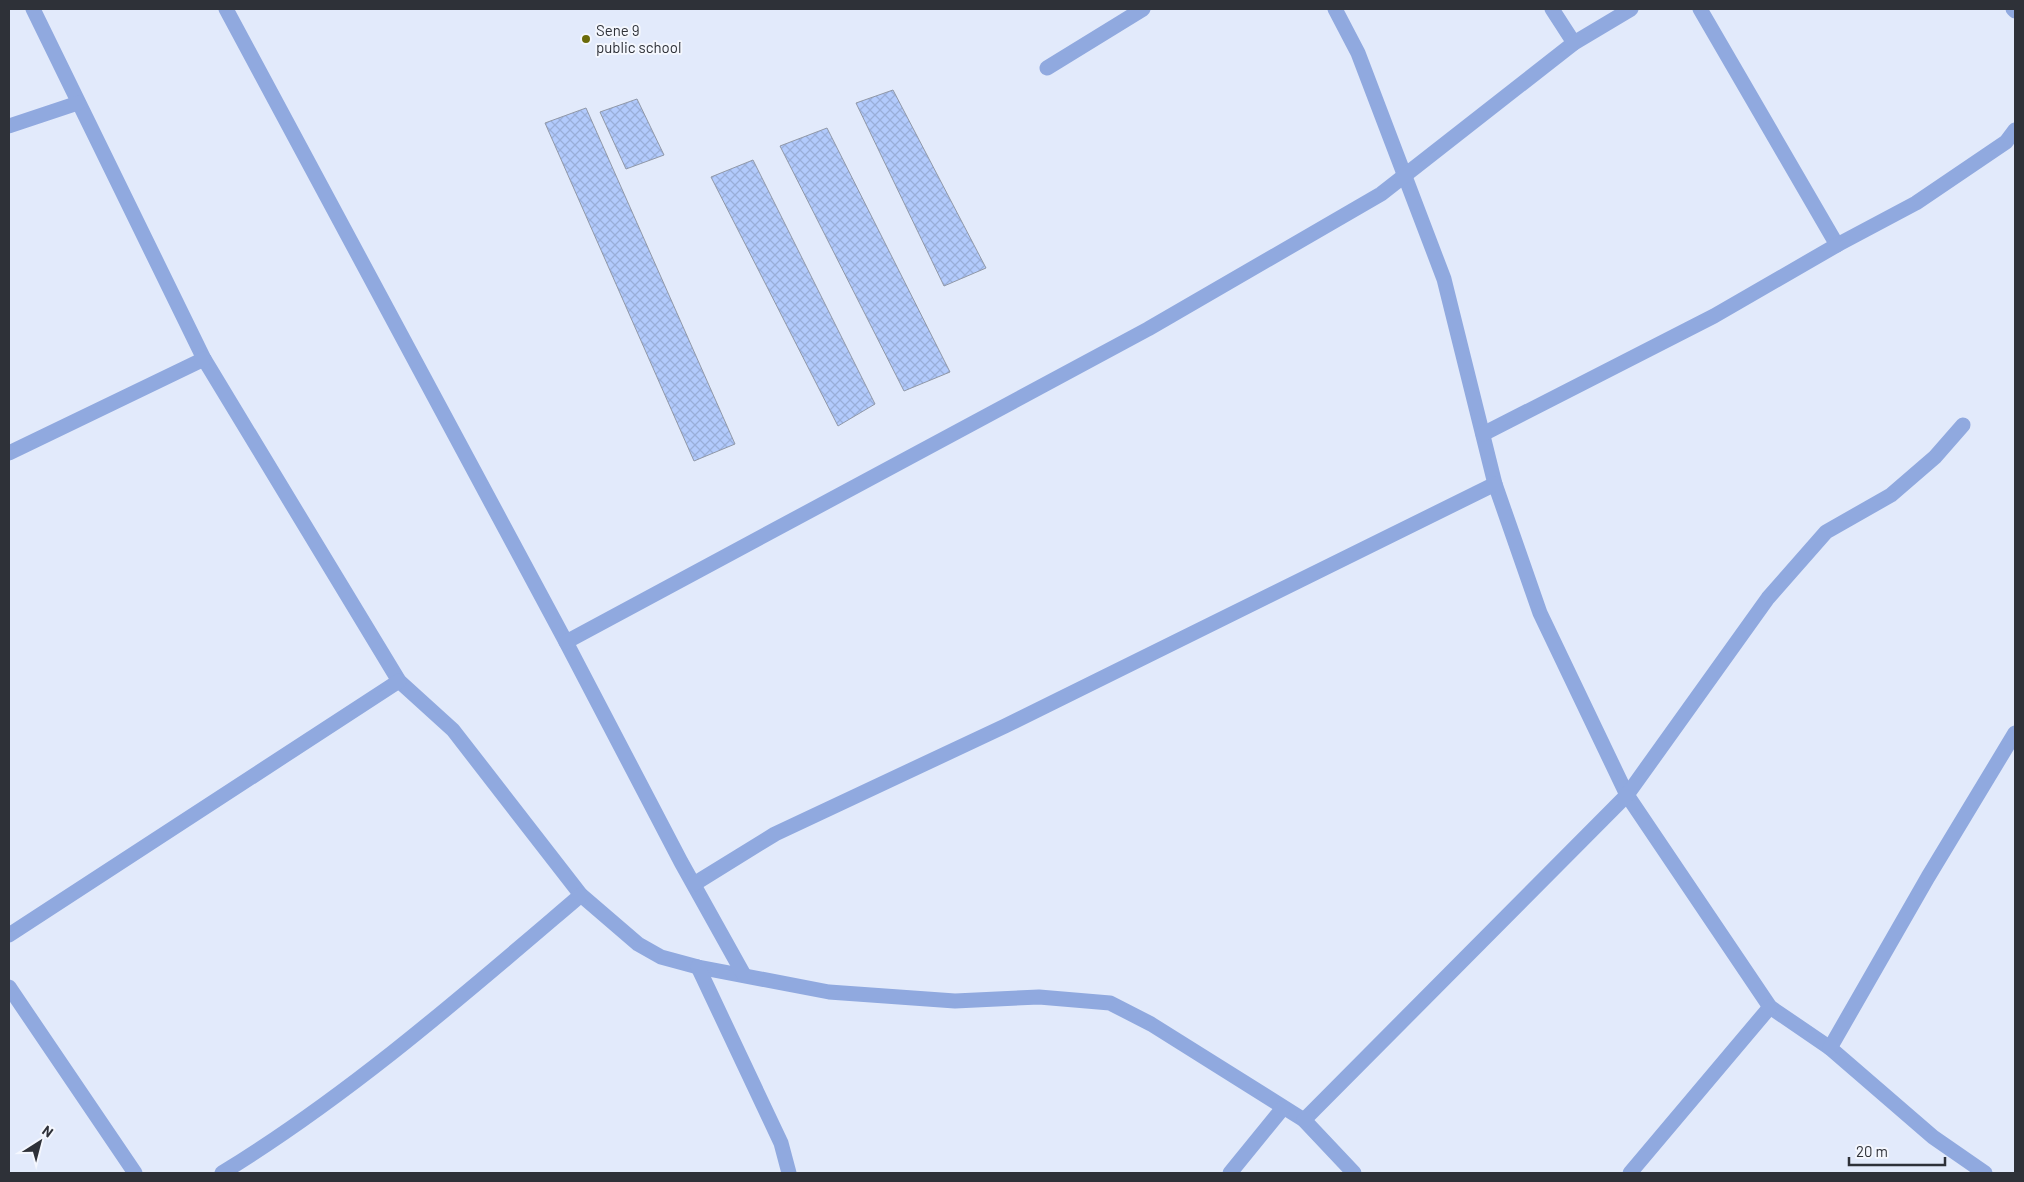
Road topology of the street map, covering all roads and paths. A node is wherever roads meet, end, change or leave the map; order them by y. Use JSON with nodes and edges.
{"nodes":[{"id":1,"x":33,"y":9,"type":"edge"},
{"id":2,"x":226,"y":9,"type":"edge"},
{"id":3,"x":1143,"y":9,"type":"edge"},
{"id":4,"x":1336,"y":9,"type":"edge"},
{"id":5,"x":1552,"y":9,"type":"edge"},
{"id":6,"x":1631,"y":9,"type":"edge"},
{"id":7,"x":1700,"y":9,"type":"edge"},
{"id":8,"x":1574,"y":43,"type":"junction"},
{"id":9,"x":1047,"y":68,"type":"dead end"},
{"id":10,"x":78,"y":103,"type":"junction"},
{"id":11,"x":9,"y":126,"type":"edge"},
{"id":12,"x":2015,"y":130,"type":"edge"},
{"id":13,"x":1406,"y":174,"type":"junction"},
{"id":14,"x":1837,"y":245,"type":"junction"},
{"id":15,"x":204,"y":359,"type":"junction"},
{"id":16,"x":1962,"y":425,"type":"dead end"},
{"id":17,"x":1483,"y":434,"type":"junction"},
{"id":18,"x":9,"y":453,"type":"edge"},
{"id":19,"x":1495,"y":484,"type":"junction"},
{"id":20,"x":566,"y":642,"type":"junction"},
{"id":21,"x":399,"y":681,"type":"junction"},
{"id":22,"x":2015,"y":734,"type":"edge"},
{"id":23,"x":1627,"y":795,"type":"junction"},
{"id":24,"x":694,"y":884,"type":"junction"},
{"id":25,"x":581,"y":895,"type":"junction"},
{"id":26,"x":9,"y":934,"type":"edge"},
{"id":27,"x":698,"y":967,"type":"junction"},
{"id":28,"x":744,"y":975,"type":"junction"},
{"id":29,"x":9,"y":987,"type":"edge"},
{"id":30,"x":1770,"y":1007,"type":"junction"},
{"id":31,"x":1830,"y":1048,"type":"junction"},
{"id":32,"x":1283,"y":1108,"type":"junction"},
{"id":33,"x":1304,"y":1120,"type":"junction"},
{"id":34,"x":135,"y":1173,"type":"edge"},
{"id":35,"x":222,"y":1173,"type":"edge"},
{"id":36,"x":789,"y":1173,"type":"edge"},
{"id":37,"x":1230,"y":1173,"type":"edge"},
{"id":38,"x":1354,"y":1173,"type":"edge"},
{"id":39,"x":1630,"y":1173,"type":"edge"},
{"id":40,"x":1985,"y":1173,"type":"edge"}],
"edges":[{"from":1,"to":10,"type":"street"},
{"from":2,"to":20,"type":"street"},
{"from":3,"to":9,"type":"street"},
{"from":4,"to":13,"type":"street"},
{"from":5,"to":8,"type":"street"},
{"from":6,"to":8,"type":"street"},
{"from":7,"to":14,"type":"street"},
{"from":8,"to":13,"type":"street"},
{"from":10,"to":11,"type":"street"},
{"from":10,"to":15,"type":"street"},
{"from":12,"to":14,"type":"street"},
{"from":13,"to":17,"type":"street"},
{"from":13,"to":20,"type":"street"},
{"from":14,"to":17,"type":"street"},
{"from":15,"to":18,"type":"street"},
{"from":15,"to":21,"type":"street"},
{"from":16,"to":23,"type":"street"},
{"from":17,"to":19,"type":"street"},
{"from":19,"to":23,"type":"street"},
{"from":19,"to":24,"type":"street"},
{"from":20,"to":24,"type":"street"},
{"from":21,"to":25,"type":"street"},
{"from":21,"to":26,"type":"street"},
{"from":22,"to":31,"type":"street"},
{"from":23,"to":30,"type":"street"},
{"from":23,"to":33,"type":"street"},
{"from":24,"to":28,"type":"street"},
{"from":25,"to":27,"type":"street"},
{"from":25,"to":35,"type":"street"},
{"from":27,"to":28,"type":"street"},
{"from":27,"to":36,"type":"street"},
{"from":28,"to":32,"type":"street"},
{"from":29,"to":34,"type":"street"},
{"from":30,"to":31,"type":"street"},
{"from":30,"to":39,"type":"street"},
{"from":31,"to":40,"type":"street"},
{"from":32,"to":33,"type":"street"},
{"from":32,"to":37,"type":"street"},
{"from":33,"to":38,"type":"street"}]}
